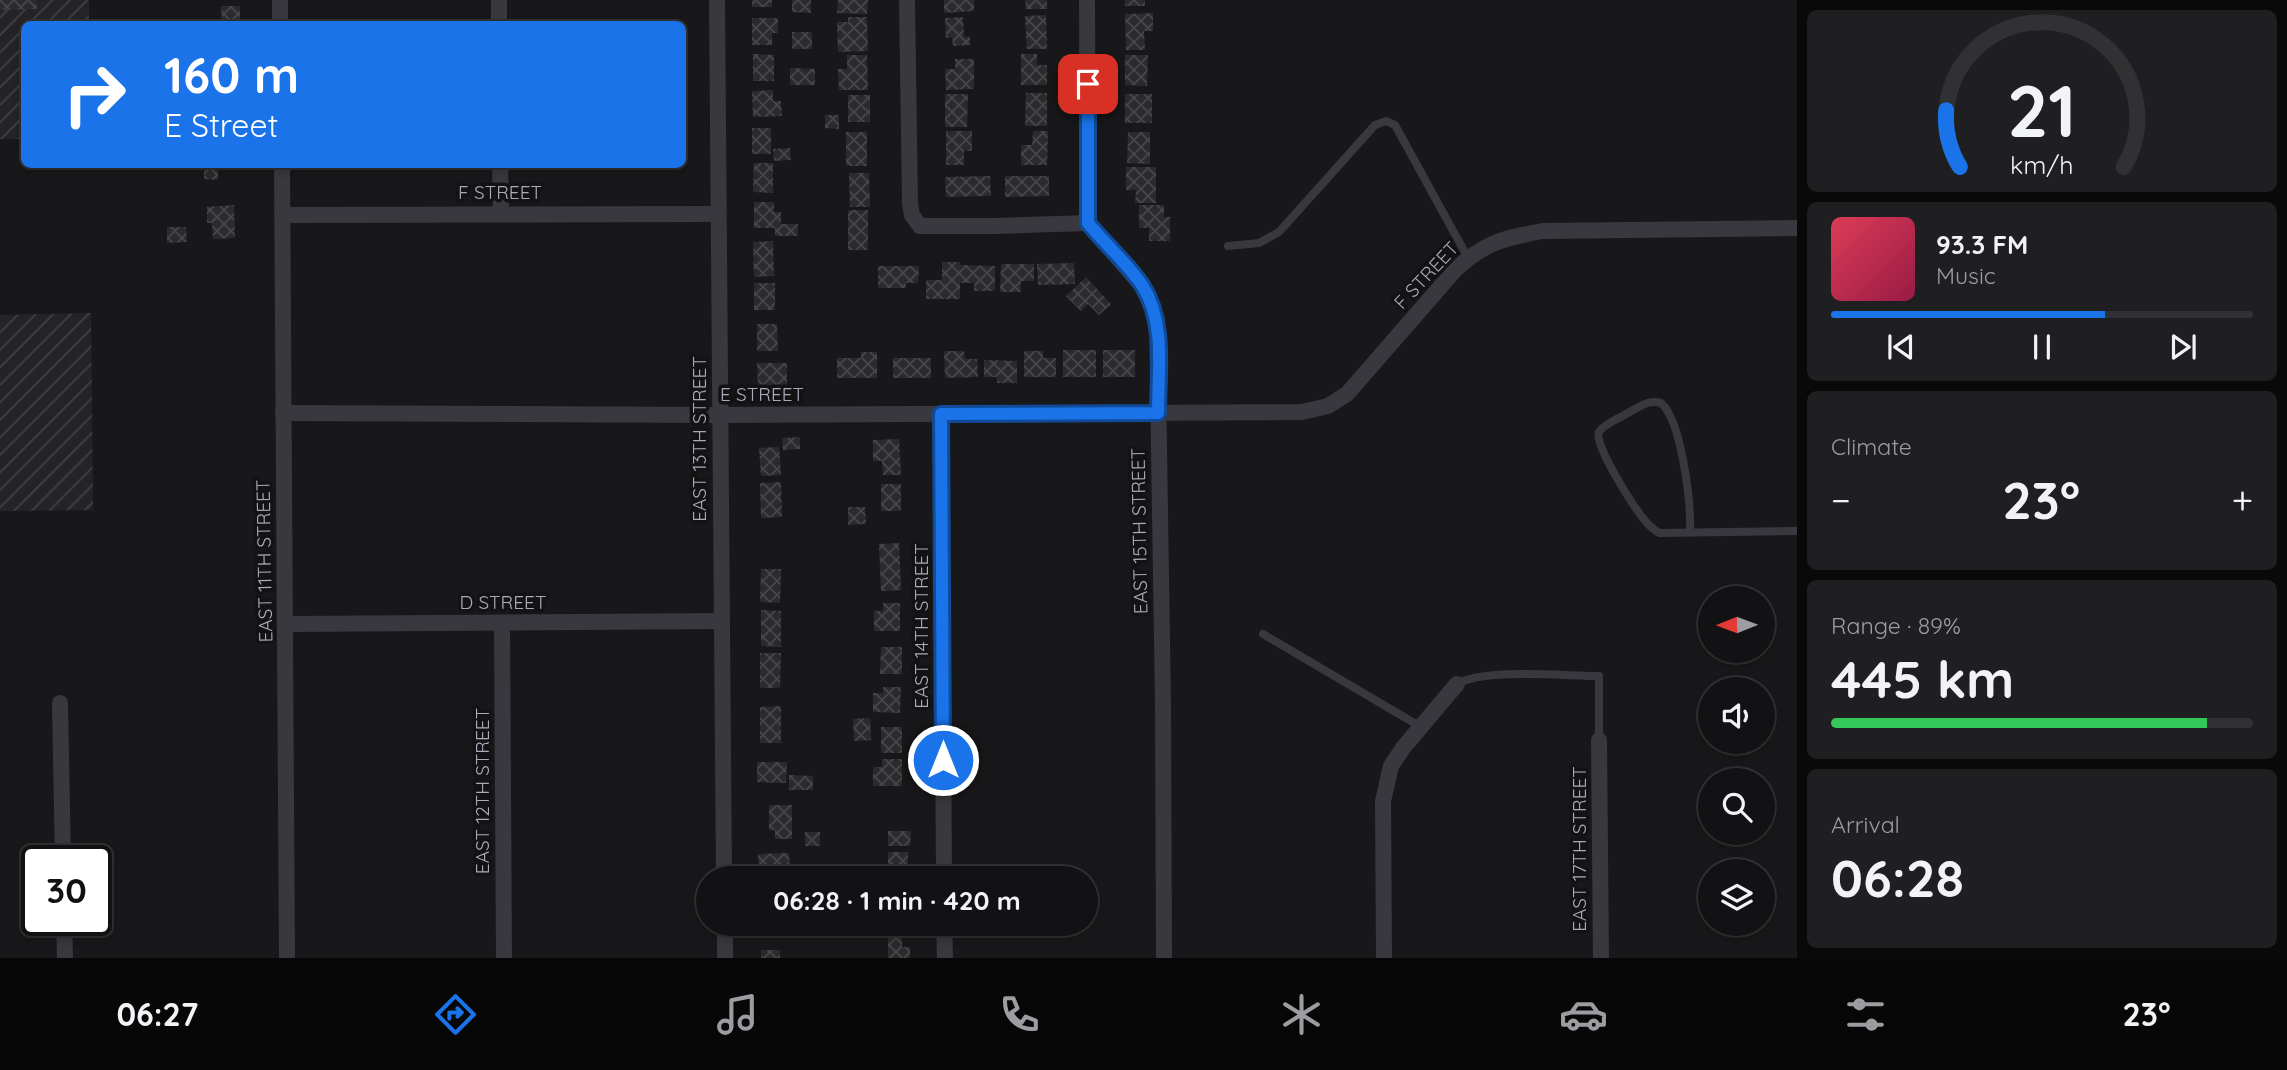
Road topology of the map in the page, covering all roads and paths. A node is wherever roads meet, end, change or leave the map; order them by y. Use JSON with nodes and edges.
{"nodes":[{"id":1,"x":280,"y":0,"type":"edge"},
{"id":2,"x":499,"y":0,"type":"edge"},
{"id":3,"x":717,"y":0,"type":"edge"},
{"id":4,"x":907,"y":0,"type":"edge"},
{"id":5,"x":1087,"y":0,"type":"edge"},
{"id":6,"x":281,"y":21,"type":"edge"},
{"id":7,"x":499,"y":21,"type":"edge"},
{"id":8,"x":282,"y":168,"type":"edge"},
{"id":9,"x":500,"y":168,"type":"edge"},
{"id":10,"x":501,"y":213,"type":"junction"},
{"id":11,"x":718,"y":214,"type":"junction"},
{"id":12,"x":282,"y":215,"type":"junction"},
{"id":13,"x":1088,"y":223,"type":"junction"},
{"id":14,"x":1797,"y":228,"type":"edge"},
{"id":15,"x":1228,"y":246,"type":"dead end"},
{"id":16,"x":1468,"y":258,"type":"junction"},
{"id":17,"x":283,"y":413,"type":"junction"},
{"id":18,"x":1158,"y":413,"type":"junction"},
{"id":19,"x":941,"y":414,"type":"junction"},
{"id":20,"x":719,"y":415,"type":"junction"},
{"id":21,"x":1690,"y":531,"type":"junction"},
{"id":22,"x":1797,"y":531,"type":"edge"},
{"id":23,"x":721,"y":621,"type":"junction"},
{"id":24,"x":502,"y":623,"type":"junction"},
{"id":25,"x":286,"y":624,"type":"junction"},
{"id":26,"x":1263,"y":634,"type":"dead end"},
{"id":27,"x":1457,"y":684,"type":"joint"},
{"id":28,"x":60,"y":703,"type":"dead end"},
{"id":29,"x":1421,"y":727,"type":"junction"},
{"id":30,"x":1599,"y":740,"type":"joint"},
{"id":31,"x":63,"y":845,"type":"edge"},
{"id":32,"x":724,"y":866,"type":"edge"},
{"id":33,"x":944,"y":866,"type":"edge"},
{"id":34,"x":64,"y":936,"type":"edge"},
{"id":35,"x":725,"y":936,"type":"edge"},
{"id":36,"x":944,"y":936,"type":"edge"},
{"id":37,"x":65,"y":958,"type":"edge"},
{"id":38,"x":287,"y":958,"type":"edge"},
{"id":39,"x":504,"y":958,"type":"edge"},
{"id":40,"x":725,"y":958,"type":"edge"},
{"id":41,"x":945,"y":958,"type":"edge"},
{"id":42,"x":1164,"y":958,"type":"edge"},
{"id":43,"x":1384,"y":958,"type":"edge"},
{"id":44,"x":1601,"y":958,"type":"edge"}],
"edges":[{"from":1,"to":6,"type":"street"},
{"from":2,"to":7,"type":"street"},
{"from":3,"to":11,"type":"street","name":"EAST 13TH STREET"},
{"from":4,"to":13,"type":"street"},
{"from":5,"to":13,"type":"street"},
{"from":8,"to":12,"type":"street","name":"EAST 11TH STREET"},
{"from":9,"to":10,"type":"street"},
{"from":10,"to":11,"type":"street","name":"F STREET"},
{"from":10,"to":12,"type":"street","name":"F STREET"},
{"from":11,"to":20,"type":"street","name":"EAST 13TH STREET"},
{"from":12,"to":17,"type":"street","name":"EAST 11TH STREET"},
{"from":13,"to":18,"type":"street","name":"EAST 15TH STREET"},
{"from":14,"to":16,"type":"street","name":"F STREET"},
{"from":15,"to":16,"type":"lane"},
{"from":16,"to":18,"type":"street","name":"F STREET"},
{"from":17,"to":20,"type":"street","name":"E STREET"},
{"from":17,"to":25,"type":"street","name":"EAST 11TH STREET"},
{"from":18,"to":19,"type":"street","name":"E STREET"},
{"from":18,"to":42,"type":"street","name":"EAST 15TH STREET"},
{"from":19,"to":20,"type":"street","name":"E STREET"},
{"from":19,"to":33,"type":"street","name":"EAST 14TH STREET"},
{"from":20,"to":23,"type":"street","name":"EAST 13TH STREET"},
{"from":21,"to":21,"type":"lane"},
{"from":21,"to":22,"type":"lane"},
{"from":23,"to":24,"type":"street","name":"D STREET"},
{"from":23,"to":32,"type":"street","name":"EAST 13TH STREET"},
{"from":24,"to":25,"type":"street","name":"D STREET"},
{"from":24,"to":39,"type":"street","name":"EAST 12TH STREET"},
{"from":25,"to":38,"type":"street","name":"EAST 11TH STREET"},
{"from":26,"to":29,"type":"lane"},
{"from":27,"to":29,"type":"street"},
{"from":27,"to":30,"type":"lane"},
{"from":28,"to":31,"type":"street"},
{"from":29,"to":43,"type":"street"},
{"from":30,"to":44,"type":"street","name":"EAST 17TH STREET"},
{"from":34,"to":37,"type":"street"},
{"from":35,"to":40,"type":"street"},
{"from":36,"to":41,"type":"street"}]}
